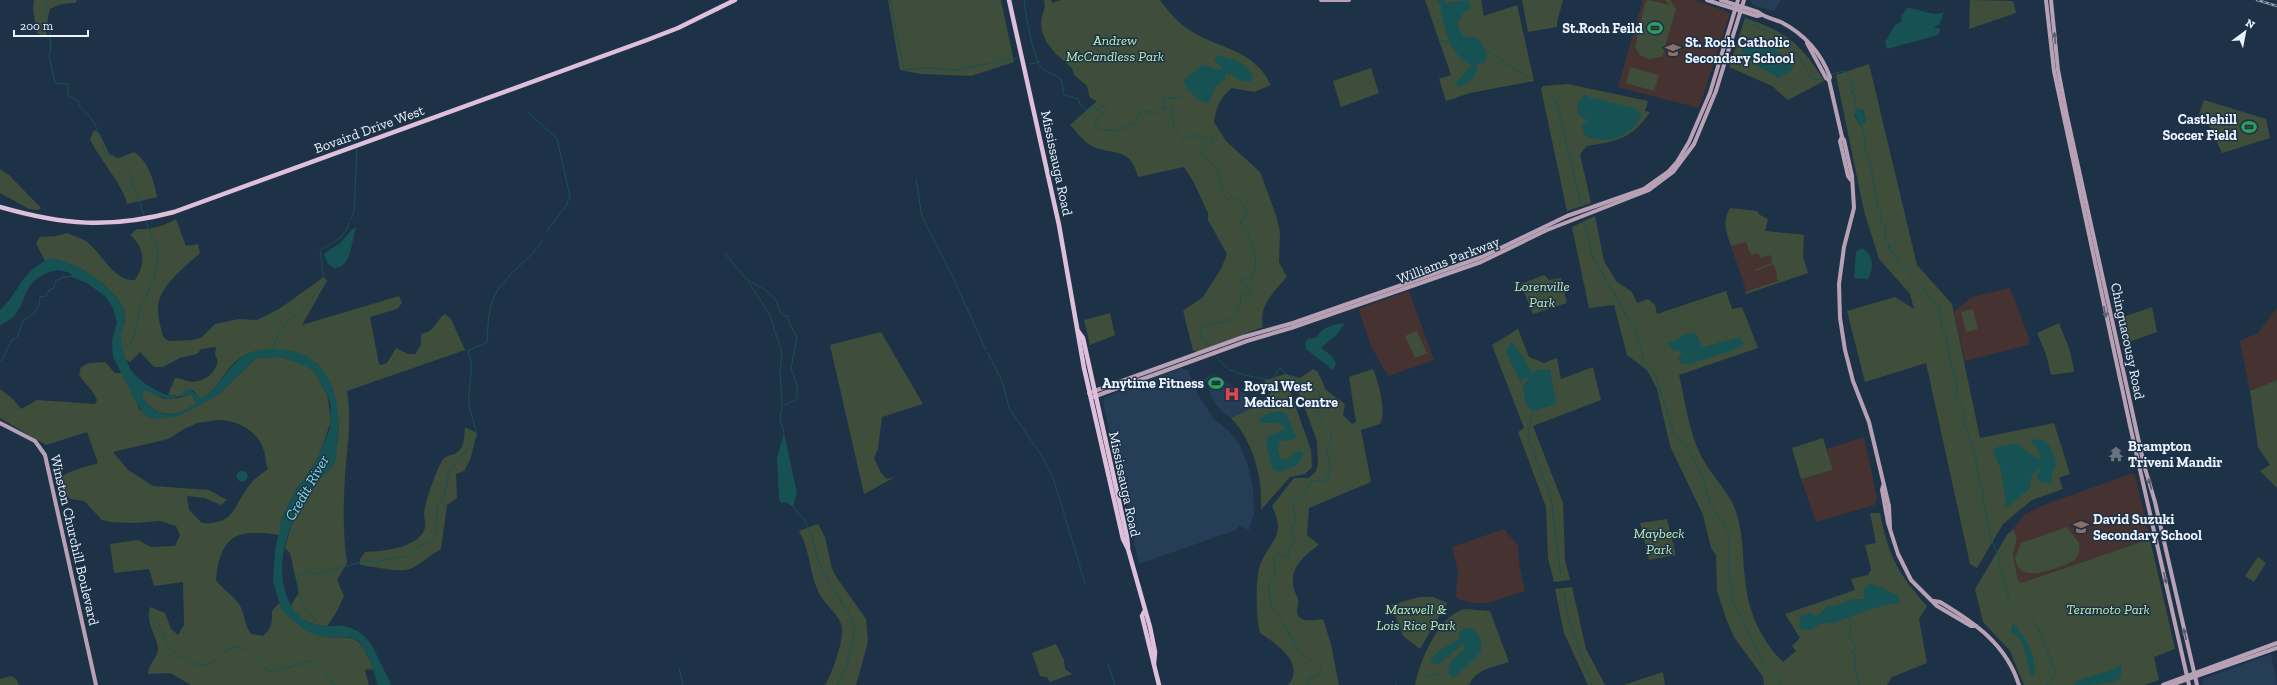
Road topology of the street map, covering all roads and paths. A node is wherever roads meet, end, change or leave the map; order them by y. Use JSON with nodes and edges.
{"nodes":[{"id":1,"x":735,"y":0,"type":"edge"},
{"id":2,"x":1009,"y":0,"type":"edge"},
{"id":3,"x":1321,"y":0,"type":"edge"},
{"id":4,"x":1349,"y":0,"type":"edge"},
{"id":5,"x":1707,"y":0,"type":"edge"},
{"id":6,"x":1721,"y":0,"type":"edge"},
{"id":7,"x":1738,"y":0,"type":"edge"},
{"id":8,"x":1744,"y":0,"type":"edge"},
{"id":9,"x":2046,"y":0,"type":"edge"},
{"id":10,"x":2051,"y":0,"type":"edge"},
{"id":11,"x":1736,"y":8,"type":"junction"},
{"id":12,"x":1741,"y":9,"type":"junction"},
{"id":13,"x":0,"y":207,"type":"edge"},
{"id":14,"x":1230,"y":345,"type":"junction"},
{"id":15,"x":1092,"y":395,"type":"junction"},
{"id":16,"x":0,"y":423,"type":"edge"},
{"id":17,"x":2277,"y":643,"type":"edge"},
{"id":18,"x":2277,"y":648,"type":"edge"},
{"id":19,"x":2262,"y":651,"type":"junction"},
{"id":20,"x":2195,"y":675,"type":"junction"},
{"id":21,"x":2188,"y":677,"type":"junction"},
{"id":22,"x":96,"y":685,"type":"edge"},
{"id":23,"x":1160,"y":685,"type":"edge"},
{"id":24,"x":2019,"y":685,"type":"edge"},
{"id":25,"x":2163,"y":685,"type":"edge"},
{"id":26,"x":2171,"y":685,"type":"edge"},
{"id":27,"x":2189,"y":685,"type":"edge"},
{"id":28,"x":2197,"y":685,"type":"edge"}],
"edges":[{"from":1,"to":13,"type":"main road","name":"Bovaird Drive West"},
{"from":2,"to":15,"type":"main road","name":"Mississauga Road"},
{"from":3,"to":4,"type":"main road"},
{"from":5,"to":11,"type":"main road"},
{"from":6,"to":11,"type":"main road"},
{"from":7,"to":11,"type":"main road","name":"Williams Parkway"},
{"from":8,"to":12,"type":"main road","name":"Williams Parkway"},
{"from":9,"to":21,"type":"main road","name":"Chinguacousy Road","one_way":true},
{"from":20,"to":10,"type":"main road","name":"Chinguacousy Road","one_way":true},
{"from":11,"to":12,"type":"main road"},
{"from":11,"to":14,"type":"main road","name":"Williams Parkway"},
{"from":12,"to":14,"type":"main road","name":"Williams Parkway"},
{"from":12,"to":24,"type":"main road"},
{"from":14,"to":15,"type":"main road","name":"Williams Parkway"},
{"from":15,"to":23,"type":"main road","name":"Mississauga Road"},
{"from":16,"to":22,"type":"main road","name":"Winston Churchill Boulevard"},
{"from":17,"to":19,"type":"main road"},
{"from":18,"to":19,"type":"main road"},
{"from":19,"to":20,"type":"main road"},
{"from":20,"to":21,"type":"main road"},
{"from":20,"to":28,"type":"main road","name":"Chinguacousy Road"},
{"from":21,"to":25,"type":"main road"},
{"from":21,"to":26,"type":"main road"},
{"from":21,"to":27,"type":"main road","name":"Chinguacousy Road"}]}
